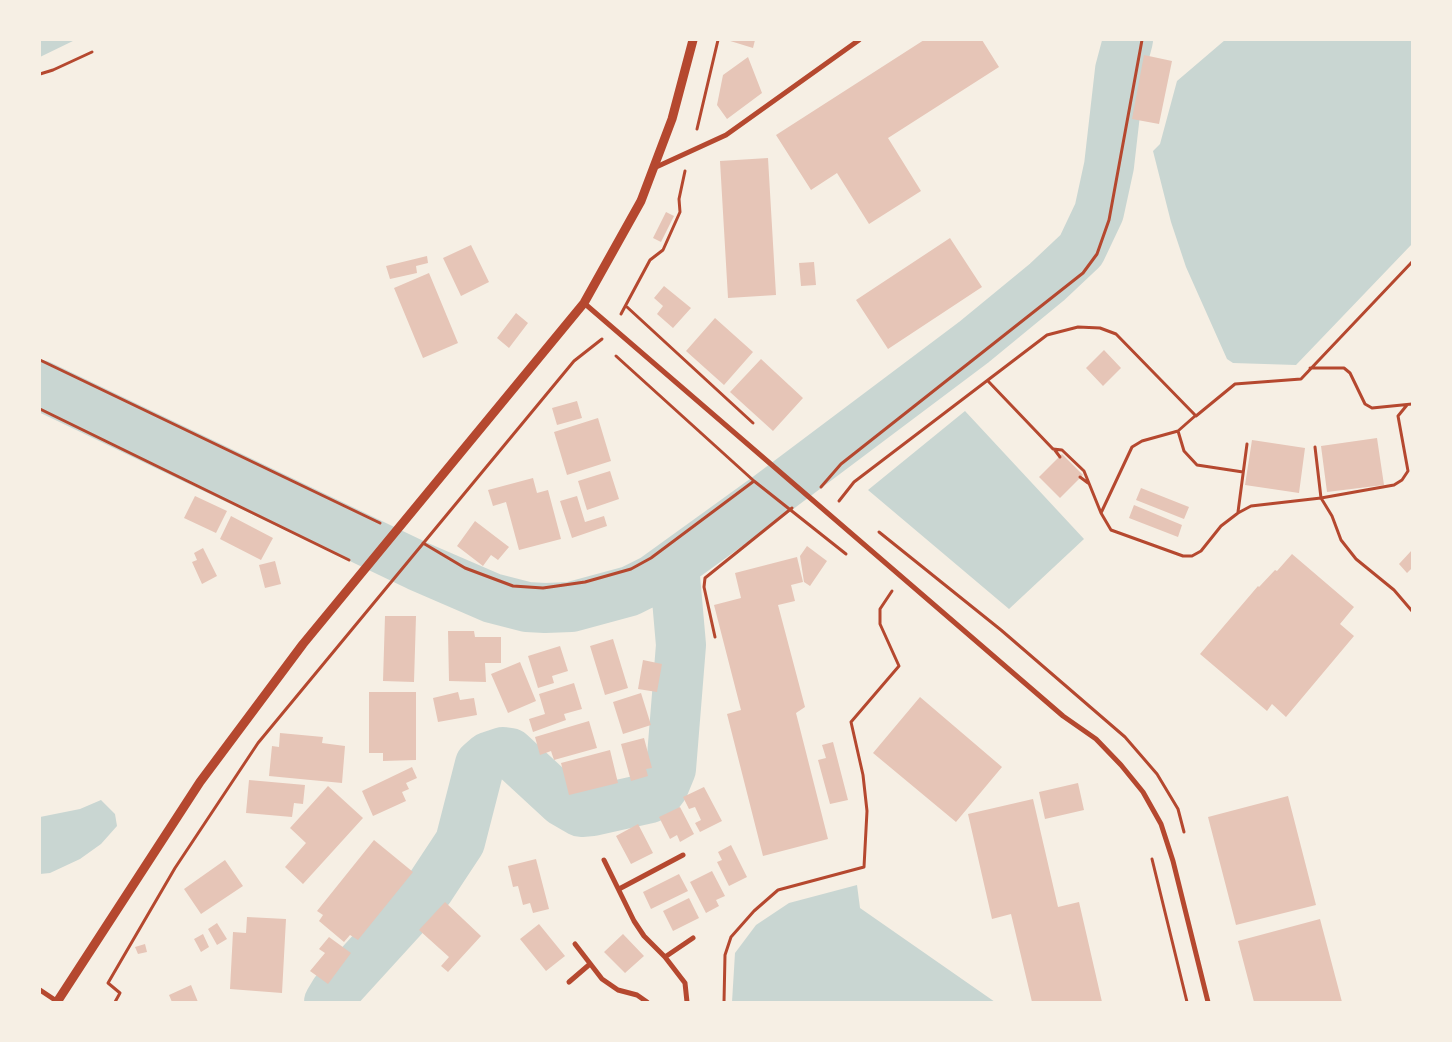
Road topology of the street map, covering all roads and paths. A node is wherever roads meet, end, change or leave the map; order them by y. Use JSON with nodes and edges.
{"nodes":[{"id":1,"x":693,"y":40,"type":"edge"},
{"id":2,"x":718,"y":40,"type":"edge"},
{"id":3,"x":859,"y":40,"type":"edge"},
{"id":4,"x":1142,"y":40,"type":"edge"},
{"id":5,"x":92,"y":52,"type":"dead end"},
{"id":6,"x":40,"y":74,"type":"edge"},
{"id":7,"x":690,"y":152,"type":"junction"},
{"id":8,"x":653,"y":168,"type":"junction"},
{"id":9,"x":1412,"y":262,"type":"edge"},
{"id":10,"x":584,"y":303,"type":"junction"},
{"id":11,"x":611,"y":327,"type":"junction"},
{"id":12,"x":615,"y":355,"type":"dead end"},
{"id":13,"x":40,"y":360,"type":"edge"},
{"id":14,"x":1310,"y":368,"type":"junction"},
{"id":15,"x":988,"y":381,"type":"junction"},
{"id":16,"x":1412,"y":404,"type":"edge"},
{"id":17,"x":1406,"y":405,"type":"junction"},
{"id":18,"x":40,"y":409,"type":"edge"},
{"id":19,"x":1196,"y":416,"type":"junction"},
{"id":20,"x":1178,"y":431,"type":"junction"},
{"id":21,"x":1247,"y":444,"type":"dead end"},
{"id":22,"x":1315,"y":447,"type":"dead end"},
{"id":23,"x":1053,"y":449,"type":"junction"},
{"id":24,"x":1060,"y":456,"type":"dead end"},
{"id":25,"x":1243,"y":472,"type":"junction"},
{"id":26,"x":1080,"y":477,"type":"dead end"},
{"id":27,"x":754,"y":481,"type":"junction"},
{"id":28,"x":1089,"y":484,"type":"junction"},
{"id":29,"x":808,"y":497,"type":"junction"},
{"id":30,"x":1321,"y":498,"type":"junction"},
{"id":31,"x":790,"y":509,"type":"junction"},
{"id":32,"x":1238,"y":513,"type":"junction"},
{"id":33,"x":831,"y":514,"type":"junction"},
{"id":34,"x":1101,"y":514,"type":"junction"},
{"id":35,"x":372,"y":518,"type":"dead end"},
{"id":36,"x":423,"y":543,"type":"junction"},
{"id":37,"x":848,"y":556,"type":"dead end"},
{"id":38,"x":366,"y":567,"type":"junction"},
{"id":39,"x":885,"y":586,"type":"dead end"},
{"id":40,"x":892,"y":591,"type":"junction"},
{"id":41,"x":900,"y":598,"type":"dead end"},
{"id":42,"x":1412,"y":611,"type":"edge"},
{"id":43,"x":715,"y":637,"type":"dead end"},
{"id":44,"x":684,"y":855,"type":"dead end"},
{"id":45,"x":1152,"y":857,"type":"dead end"},
{"id":46,"x":604,"y":860,"type":"dead end"},
{"id":47,"x":620,"y":889,"type":"junction"},
{"id":48,"x":693,"y":938,"type":"dead end"},
{"id":49,"x":575,"y":944,"type":"dead end"},
{"id":50,"x":665,"y":957,"type":"junction"},
{"id":51,"x":590,"y":964,"type":"junction"},
{"id":52,"x":569,"y":982,"type":"dead end"},
{"id":53,"x":40,"y":990,"type":"edge"},
{"id":54,"x":57,"y":1002,"type":"edge"},
{"id":55,"x":115,"y":1002,"type":"edge"},
{"id":56,"x":647,"y":1002,"type":"edge"},
{"id":57,"x":687,"y":1002,"type":"edge"},
{"id":58,"x":724,"y":1002,"type":"edge"},
{"id":59,"x":1187,"y":1002,"type":"edge"},
{"id":60,"x":1208,"y":1002,"type":"edge"}],
"edges":[{"from":1,"to":8,"type":"street"},
{"from":2,"to":7,"type":"path"},
{"from":3,"to":7,"type":"street"},
{"from":4,"to":29,"type":"path"},
{"from":5,"to":6,"type":"path"},
{"from":7,"to":8,"type":"street"},
{"from":7,"to":11,"type":"path"},
{"from":8,"to":10,"type":"street"},
{"from":9,"to":14,"type":"path"},
{"from":10,"to":11,"type":"street"},
{"from":10,"to":38,"type":"street"},
{"from":11,"to":29,"type":"street"},
{"from":11,"to":36,"type":"path"},
{"from":12,"to":27,"type":"path"},
{"from":13,"to":35,"type":"path"},
{"from":14,"to":17,"type":"path"},
{"from":14,"to":19,"type":"path"},
{"from":15,"to":19,"type":"path"},
{"from":15,"to":23,"type":"path"},
{"from":15,"to":33,"type":"path"},
{"from":16,"to":17,"type":"path"},
{"from":17,"to":30,"type":"path"},
{"from":18,"to":38,"type":"path"},
{"from":19,"to":20,"type":"path"},
{"from":20,"to":25,"type":"path"},
{"from":20,"to":34,"type":"path"},
{"from":21,"to":25,"type":"path"},
{"from":22,"to":30,"type":"path"},
{"from":23,"to":24,"type":"path"},
{"from":23,"to":28,"type":"path"},
{"from":25,"to":32,"type":"path"},
{"from":26,"to":28,"type":"path"},
{"from":27,"to":31,"type":"path"},
{"from":27,"to":36,"type":"path"},
{"from":28,"to":34,"type":"path"},
{"from":29,"to":31,"type":"path"},
{"from":29,"to":33,"type":"street"},
{"from":30,"to":32,"type":"path"},
{"from":30,"to":42,"type":"path"},
{"from":31,"to":37,"type":"path"},
{"from":31,"to":43,"type":"path"},
{"from":32,"to":34,"type":"path"},
{"from":33,"to":60,"type":"street"},
{"from":36,"to":55,"type":"path"},
{"from":38,"to":54,"type":"street"},
{"from":39,"to":40,"type":"path"},
{"from":40,"to":41,"type":"path"},
{"from":40,"to":58,"type":"path"},
{"from":44,"to":47,"type":"street"},
{"from":45,"to":59,"type":"path"},
{"from":46,"to":47,"type":"street"},
{"from":47,"to":50,"type":"street"},
{"from":48,"to":50,"type":"street"},
{"from":49,"to":51,"type":"street"},
{"from":50,"to":57,"type":"street"},
{"from":51,"to":52,"type":"street"},
{"from":51,"to":56,"type":"street"},
{"from":53,"to":54,"type":"street"}]}
